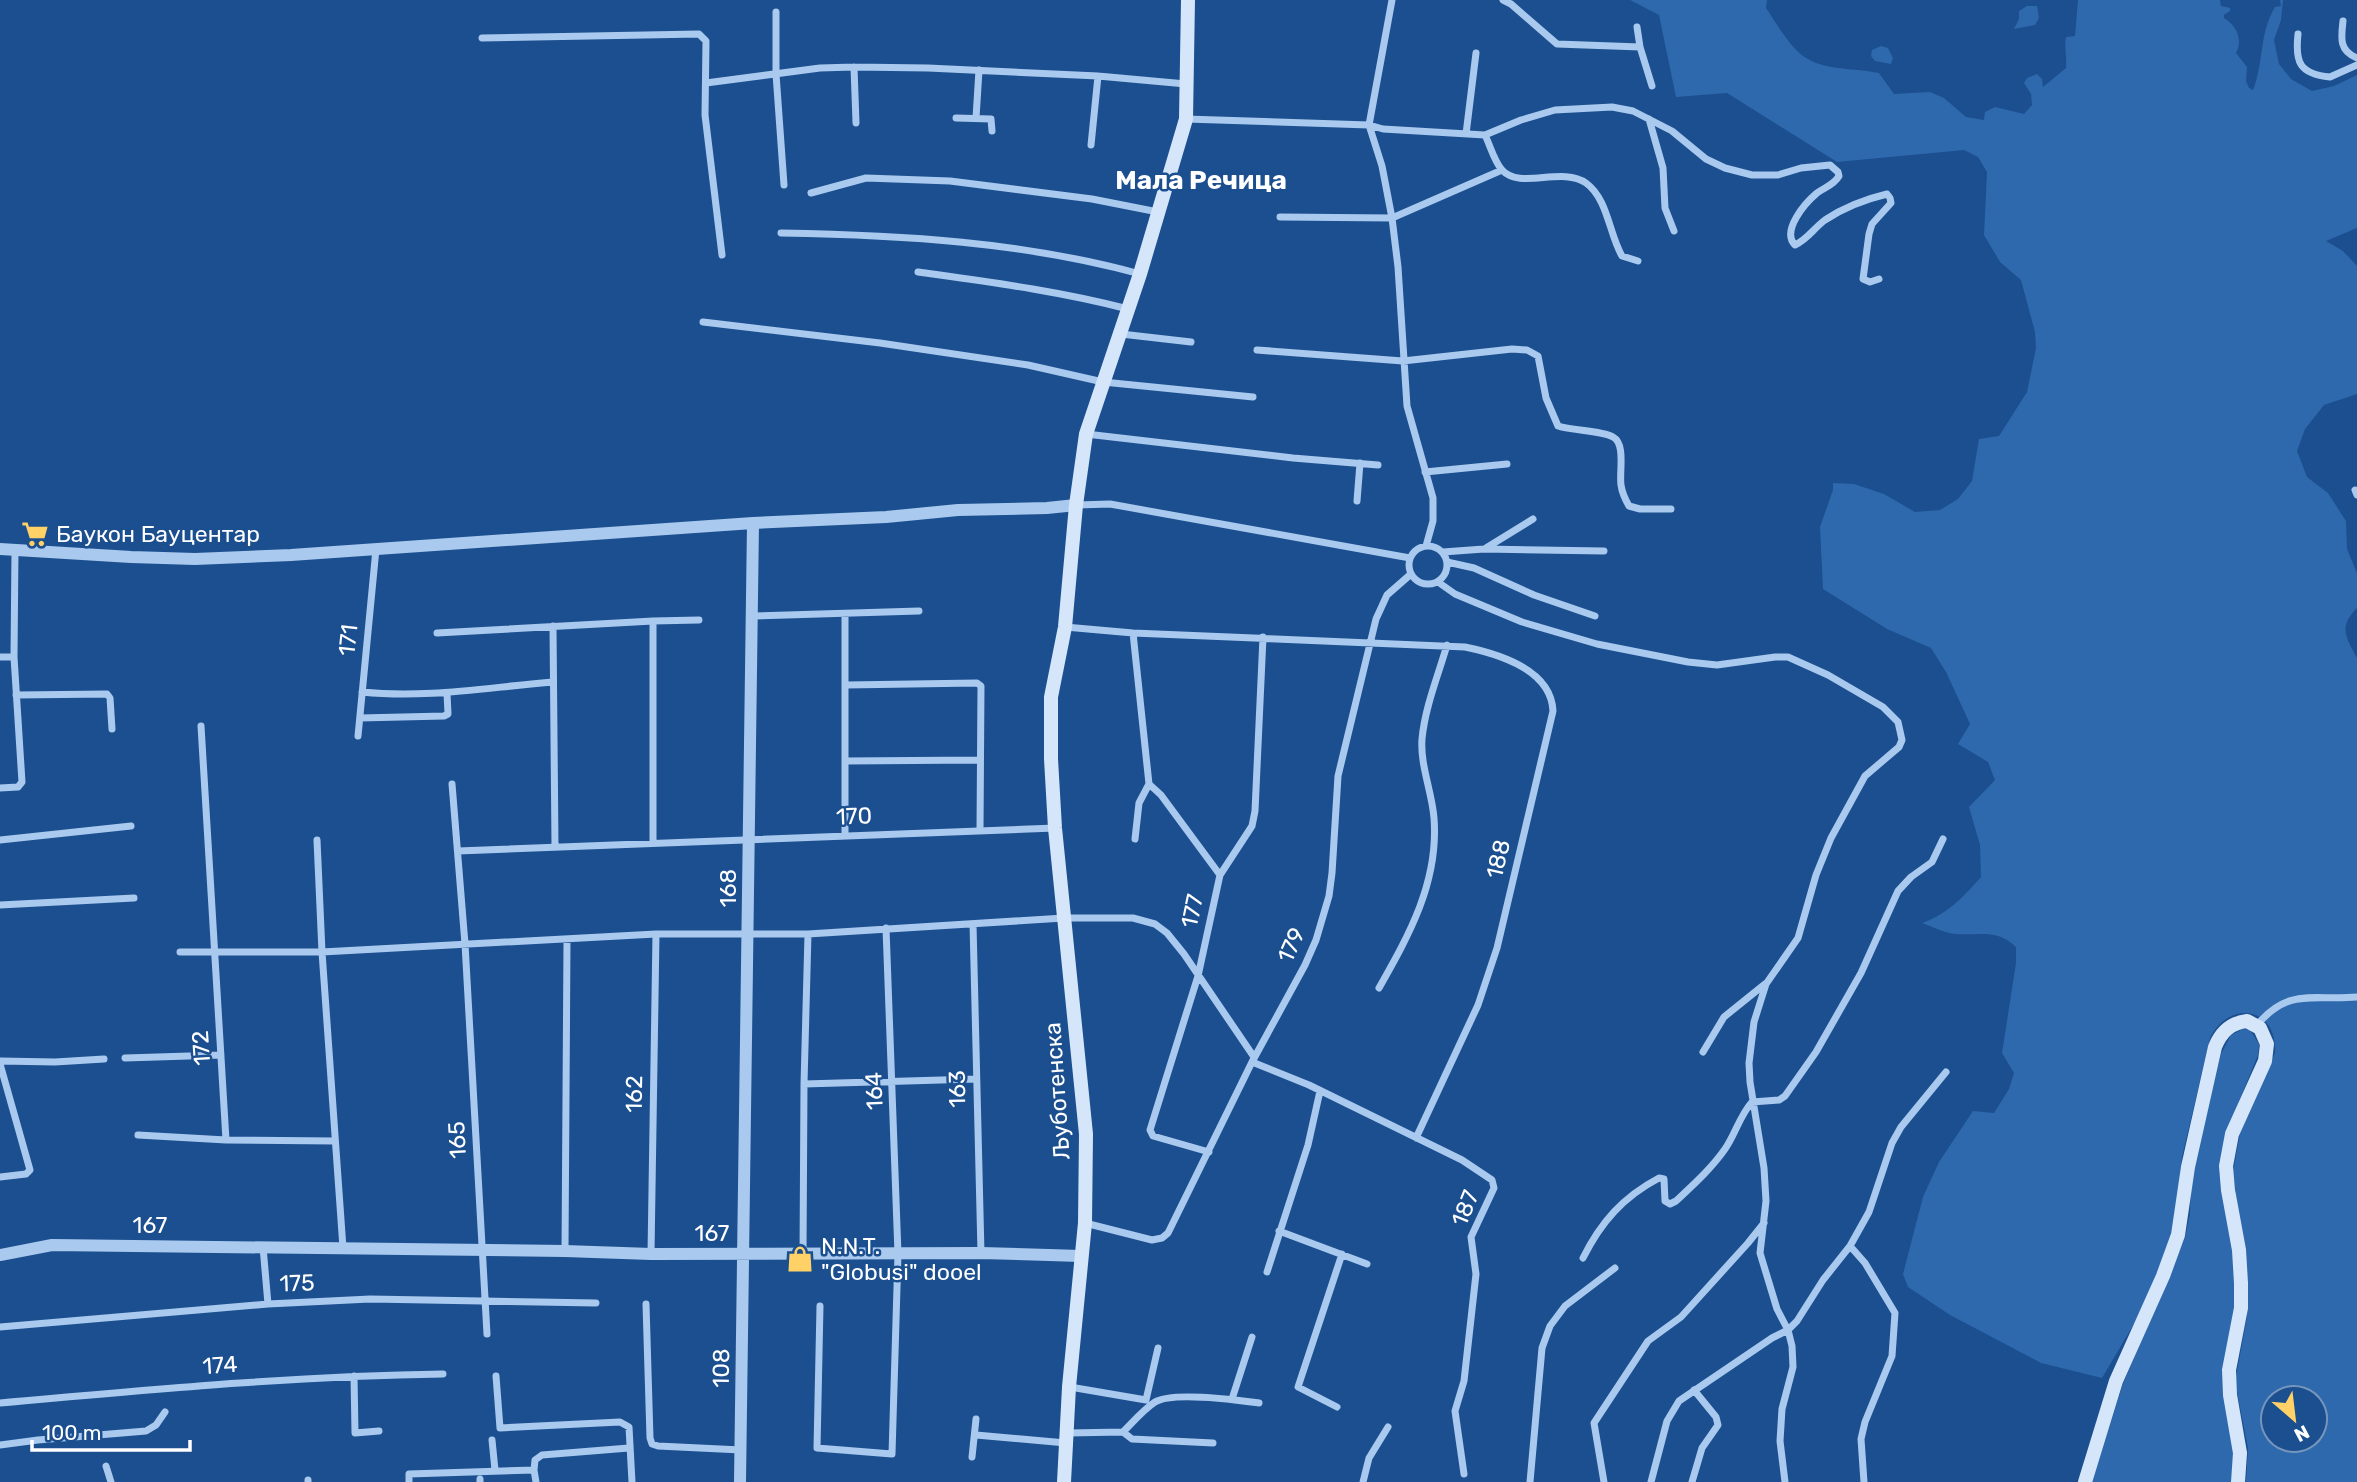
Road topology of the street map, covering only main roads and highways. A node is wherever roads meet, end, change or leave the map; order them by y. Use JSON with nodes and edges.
{"nodes":[{"id":1,"x":1188,"y":0,"type":"edge"},
{"id":2,"x":1064,"y":1482,"type":"edge"},
{"id":3,"x":2085,"y":1482,"type":"edge"},
{"id":4,"x":2238,"y":1482,"type":"edge"}],
"edges":[{"from":1,"to":2,"type":"main road","name":"Љуботенска"},
{"from":3,"to":4,"type":"main road"}]}
